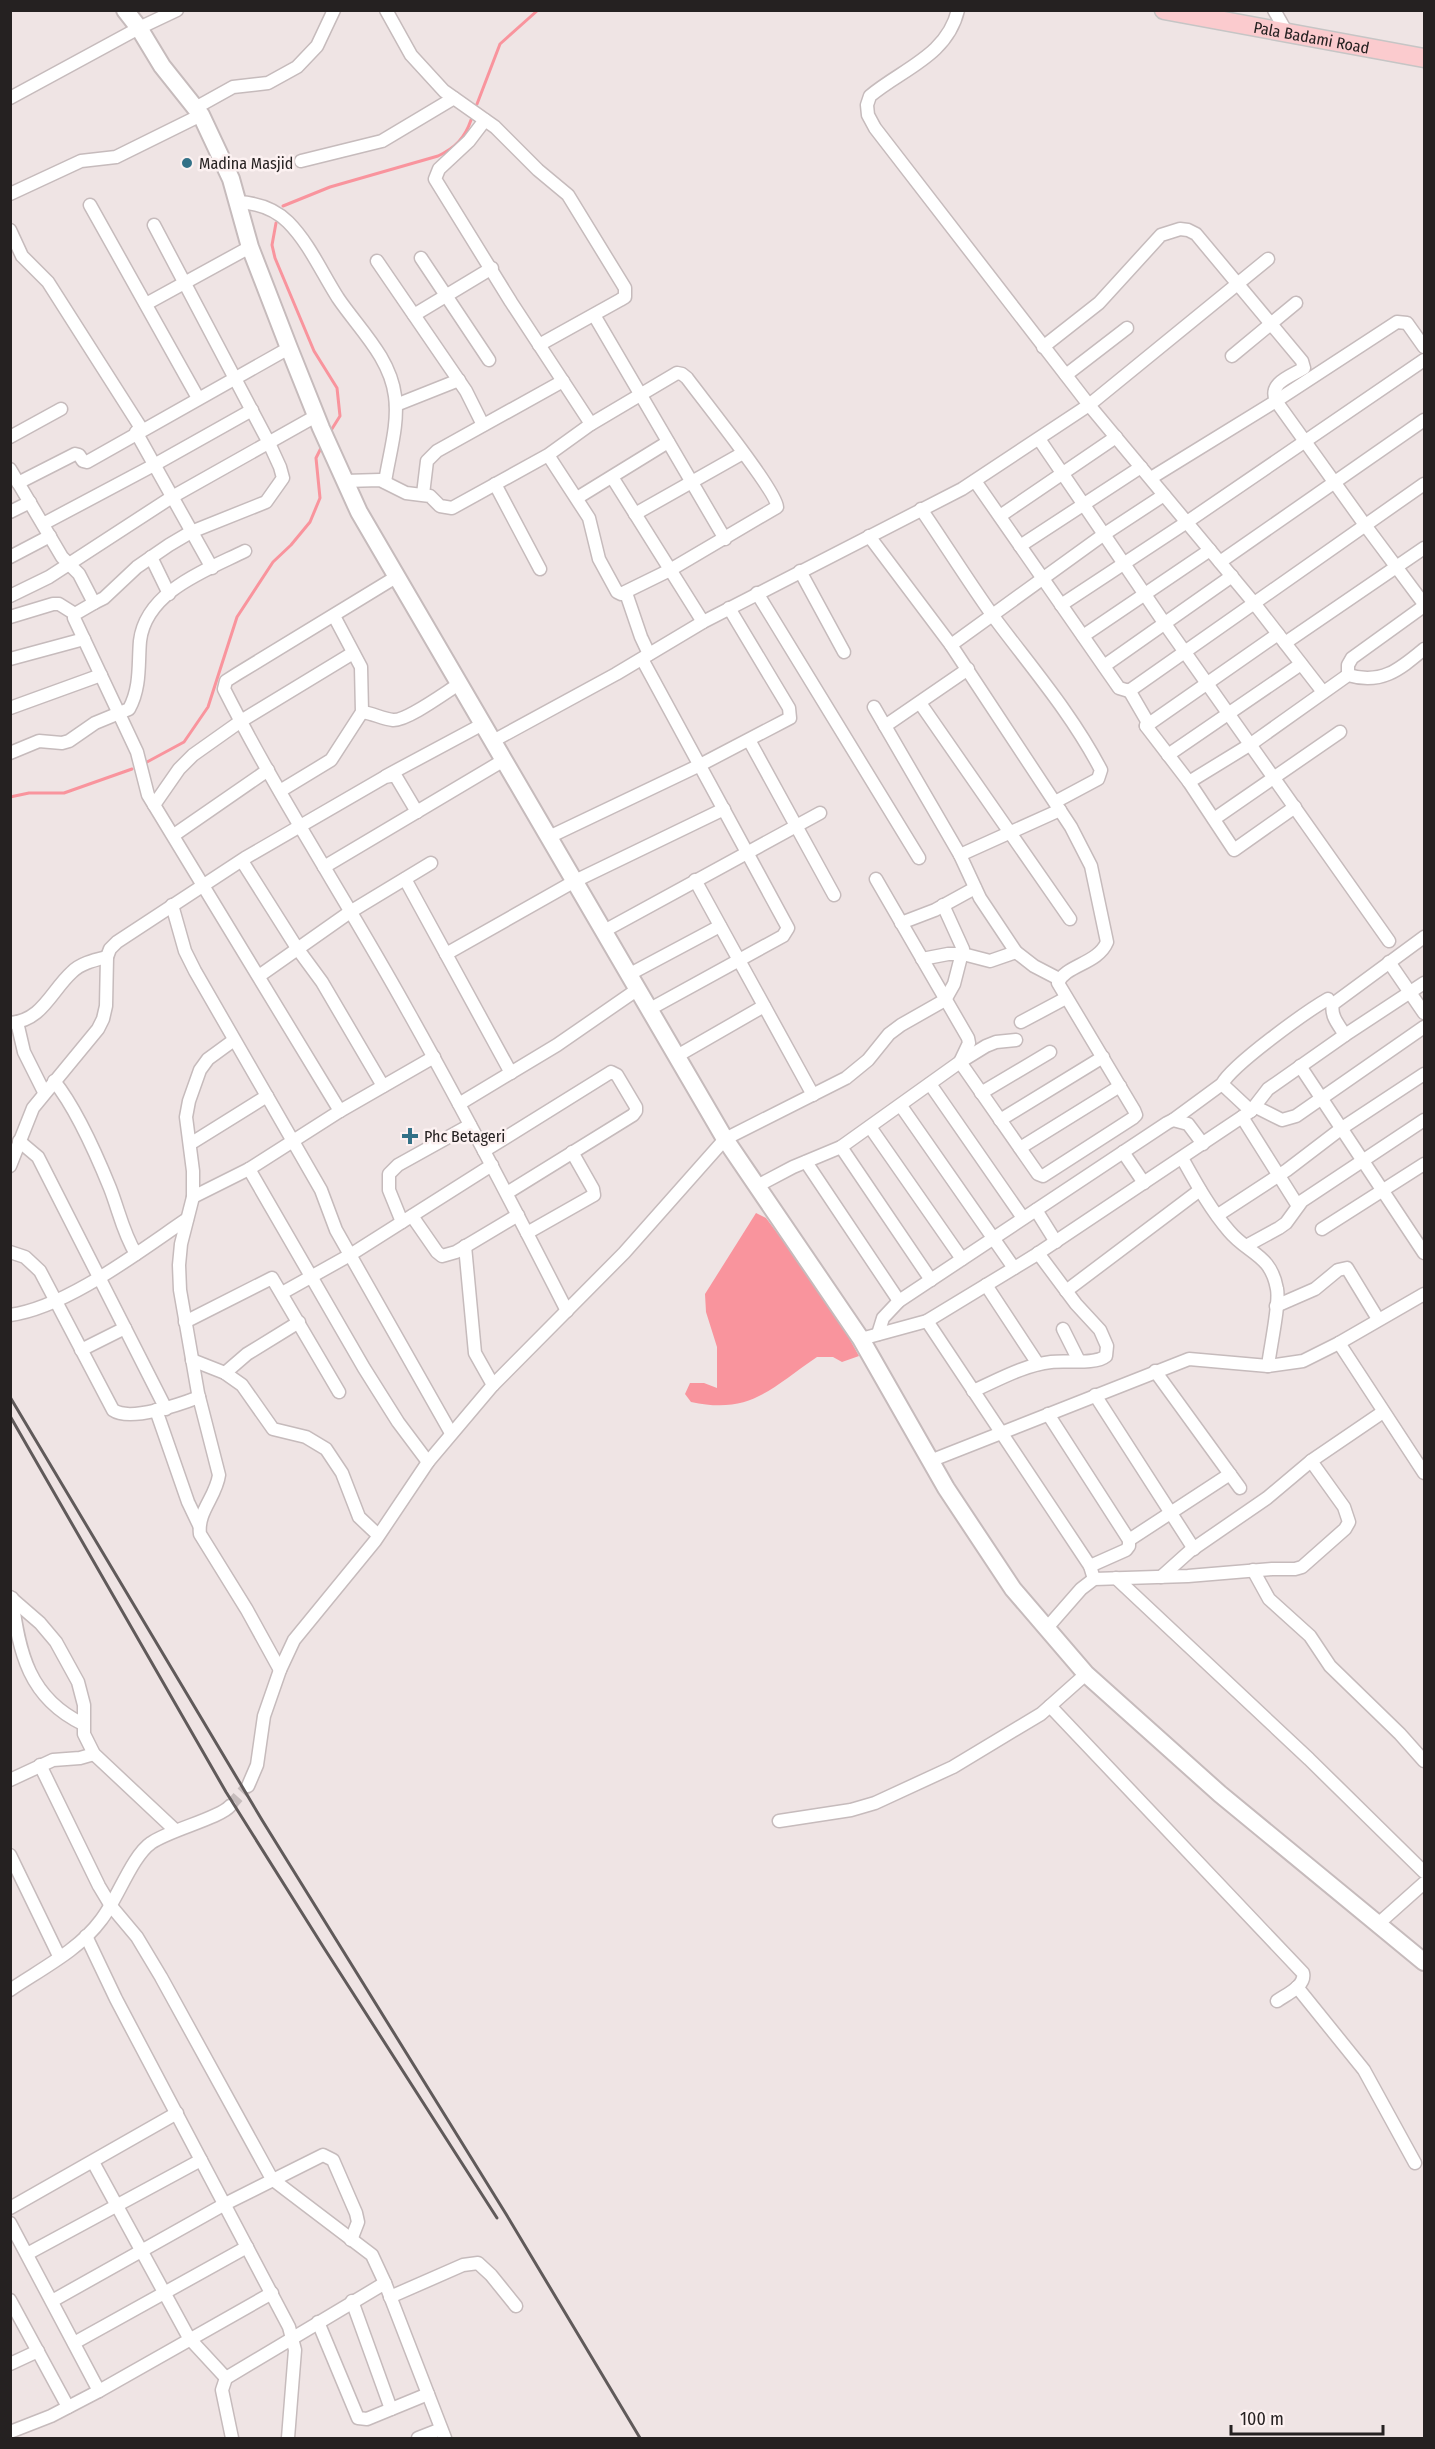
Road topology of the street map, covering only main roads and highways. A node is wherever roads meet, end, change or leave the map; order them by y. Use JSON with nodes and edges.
{"nodes":[{"id":1,"x":1164,"y":10,"type":"edge"},
{"id":2,"x":1198,"y":14,"type":"edge"},
{"id":3,"x":1425,"y":57,"type":"edge"}],
"edges":[{"from":1,"to":2,"type":"main road","name":"Pala Badami Road"},
{"from":2,"to":3,"type":"main road","name":"Pala Badami Road"}]}
